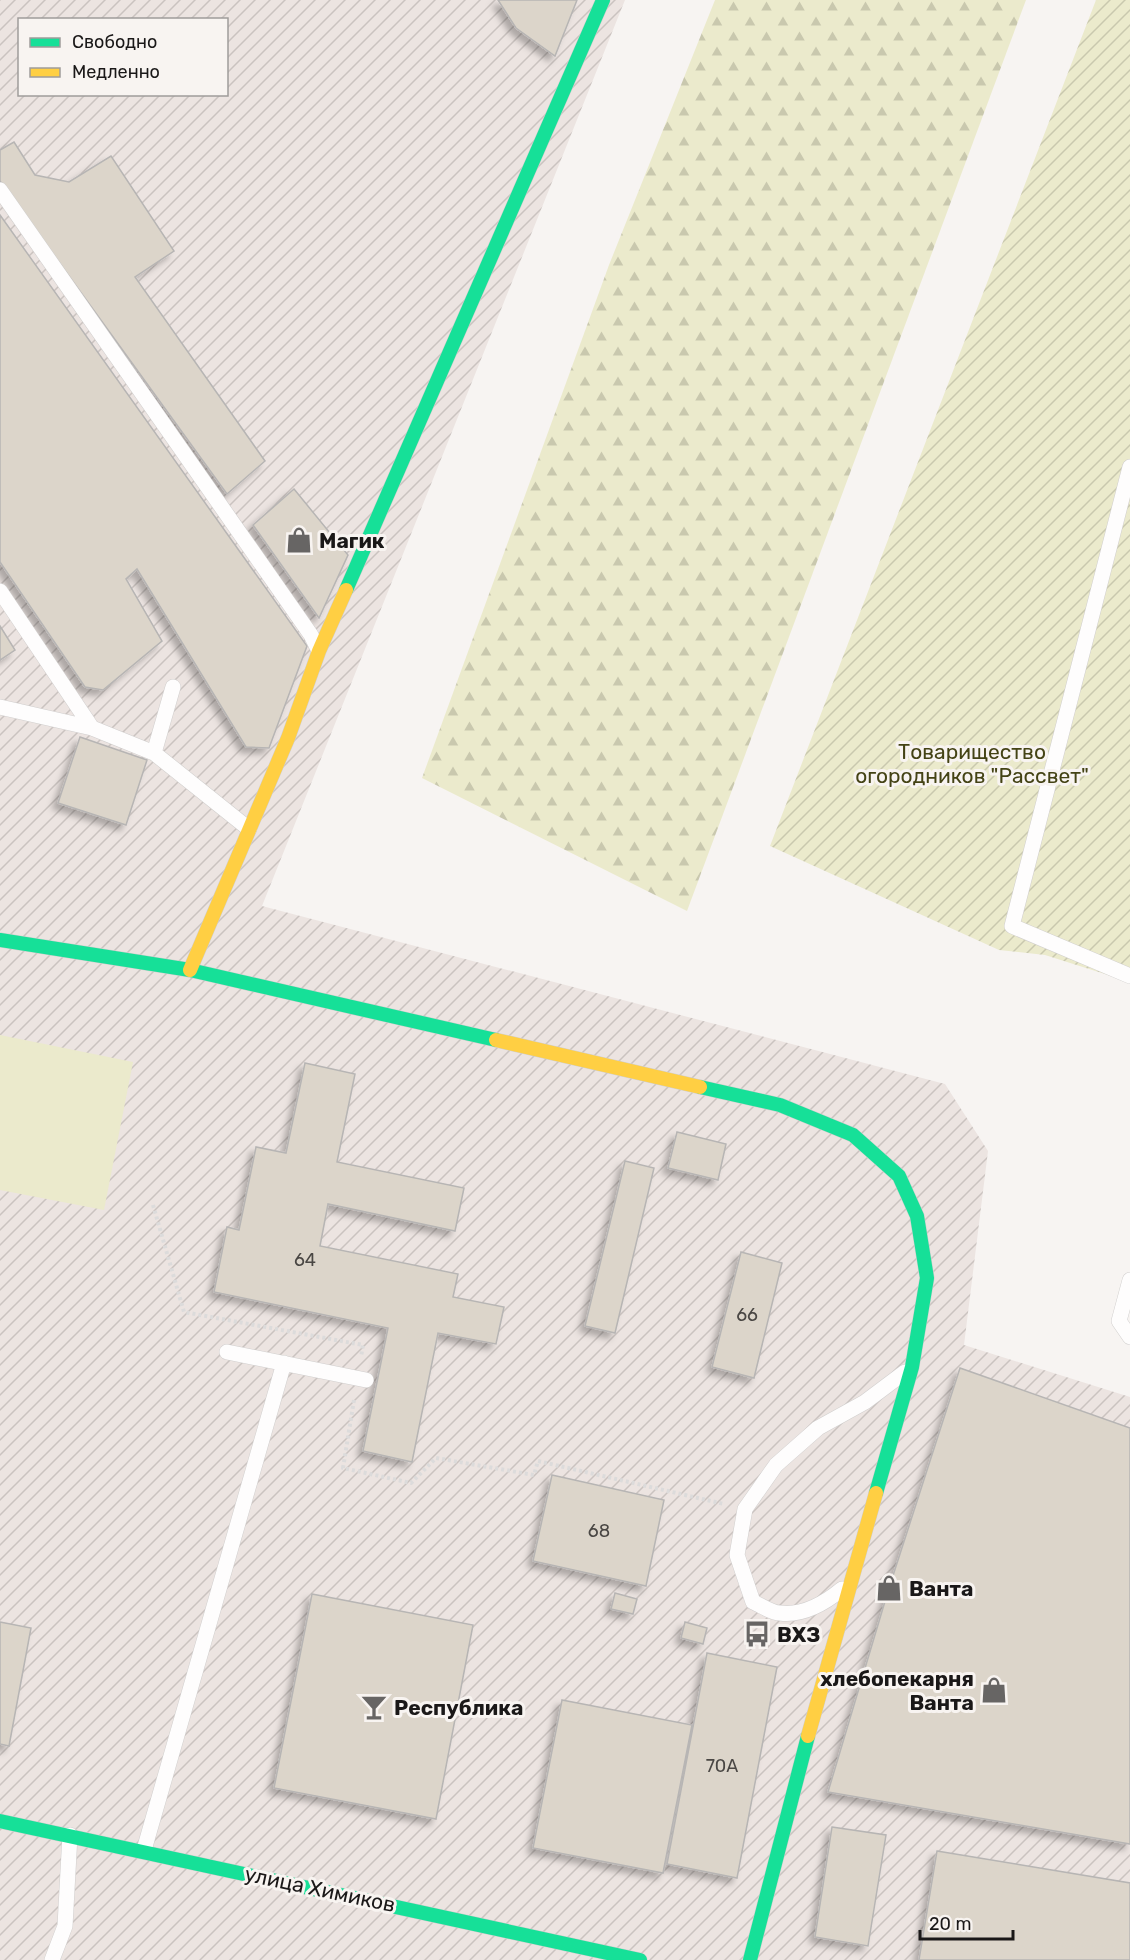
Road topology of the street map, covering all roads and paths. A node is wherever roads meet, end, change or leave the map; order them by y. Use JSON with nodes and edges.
{"nodes":[{"id":1,"x":603,"y":0,"type":"edge"},
{"id":2,"x":0,"y":190,"type":"edge"},
{"id":3,"x":1130,"y":467,"type":"edge"},
{"id":4,"x":0,"y":591,"type":"edge"},
{"id":5,"x":319,"y":651,"type":"junction"},
{"id":6,"x":172,"y":687,"type":"dead end"},
{"id":7,"x":0,"y":708,"type":"edge"},
{"id":8,"x":92,"y":728,"type":"junction"},
{"id":9,"x":154,"y":753,"type":"junction"},
{"id":10,"x":249,"y":829,"type":"junction"},
{"id":11,"x":0,"y":940,"type":"edge"},
{"id":12,"x":190,"y":970,"type":"junction"},
{"id":13,"x":1130,"y":976,"type":"edge"},
{"id":14,"x":153,"y":1205,"type":"dead end"},
{"id":15,"x":1130,"y":1280,"type":"edge"},
{"id":16,"x":1130,"y":1337,"type":"edge"},
{"id":17,"x":227,"y":1352,"type":"dead end"},
{"id":18,"x":284,"y":1363,"type":"junction"},
{"id":19,"x":912,"y":1367,"type":"junction"},
{"id":20,"x":362,"y":1379,"type":"junction"},
{"id":21,"x":745,"y":1509,"type":"junction"},
{"id":22,"x":851,"y":1581,"type":"junction"},
{"id":23,"x":0,"y":1821,"type":"edge"},
{"id":24,"x":70,"y":1835,"type":"junction"},
{"id":25,"x":144,"y":1851,"type":"junction"},
{"id":26,"x":52,"y":1960,"type":"edge"},
{"id":27,"x":640,"y":1960,"type":"edge"},
{"id":28,"x":750,"y":1960,"type":"edge"}],
"edges":[{"from":1,"to":5,"type":"street"},
{"from":2,"to":5,"type":"lane"},
{"from":3,"to":13,"type":"lane"},
{"from":4,"to":8,"type":"lane"},
{"from":5,"to":10,"type":"street"},
{"from":6,"to":9,"type":"lane"},
{"from":7,"to":8,"type":"lane"},
{"from":8,"to":9,"type":"lane"},
{"from":9,"to":10,"type":"lane"},
{"from":10,"to":12,"type":"street"},
{"from":11,"to":12,"type":"street"},
{"from":12,"to":19,"type":"street"},
{"from":14,"to":20,"type":"path"},
{"from":15,"to":16,"type":"lane"},
{"from":17,"to":18,"type":"lane"},
{"from":18,"to":20,"type":"lane"},
{"from":18,"to":25,"type":"lane"},
{"from":19,"to":21,"type":"lane"},
{"from":19,"to":22,"type":"street"},
{"from":20,"to":21,"type":"path"},
{"from":21,"to":22,"type":"lane"},
{"from":22,"to":28,"type":"street"},
{"from":23,"to":24,"type":"street","name":"улица Химиков"},
{"from":24,"to":25,"type":"street","name":"улица Химиков"},
{"from":24,"to":26,"type":"lane"},
{"from":25,"to":27,"type":"street","name":"улица Химиков"}]}
